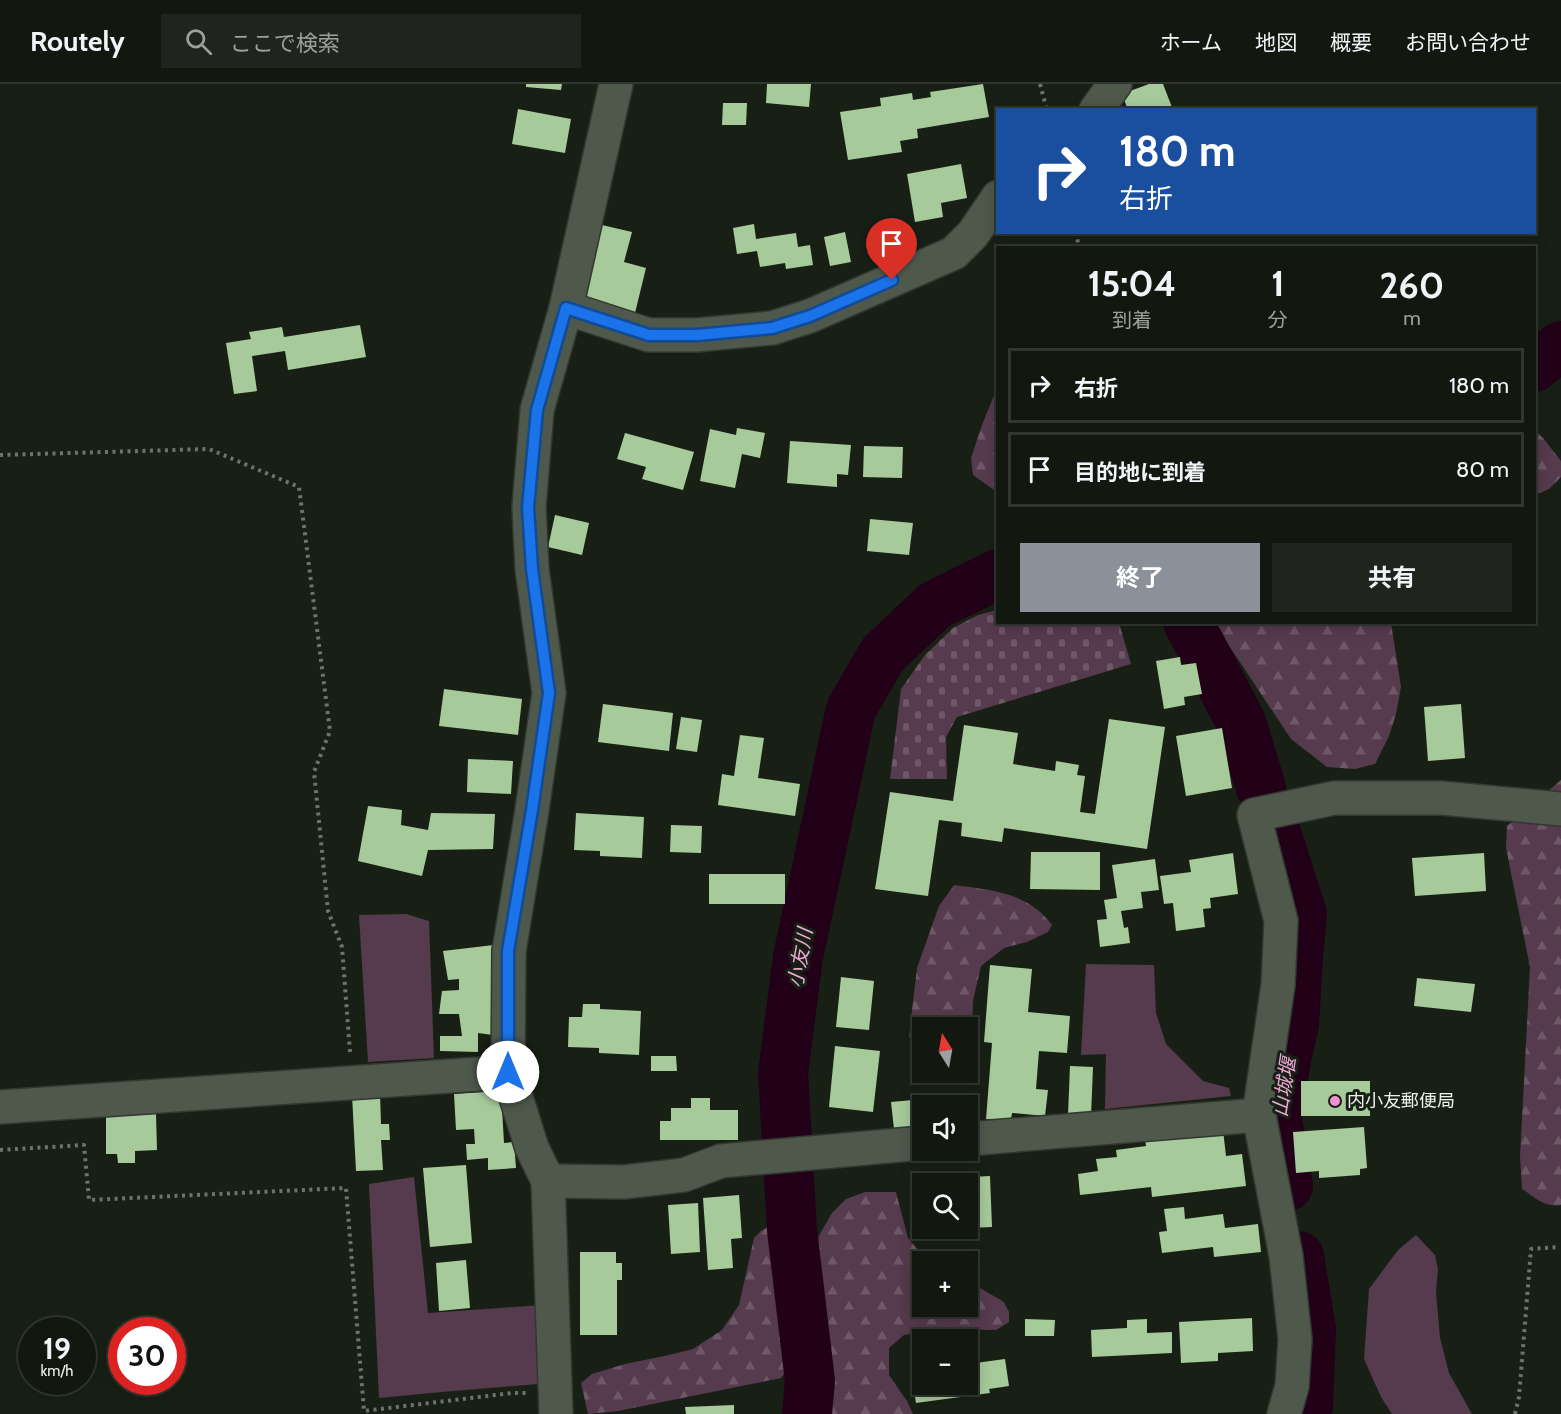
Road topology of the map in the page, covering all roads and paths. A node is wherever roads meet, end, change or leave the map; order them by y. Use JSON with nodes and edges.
{"nodes":[{"id":1,"x":616,"y":84,"type":"edge"},
{"id":2,"x":1040,"y":84,"type":"edge"},
{"id":3,"x":1115,"y":84,"type":"edge"},
{"id":4,"x":1046,"y":108,"type":"edge"},
{"id":5,"x":1097,"y":108,"type":"edge"},
{"id":6,"x":996,"y":200,"type":"edge"},
{"id":7,"x":566,"y":308,"type":"junction"},
{"id":8,"x":0,"y":455,"type":"edge"},
{"id":9,"x":1561,"y":809,"type":"edge"},
{"id":10,"x":508,"y":1072,"type":"junction"},
{"id":11,"x":352,"y":1083,"type":"junction"},
{"id":12,"x":0,"y":1107,"type":"edge"},
{"id":13,"x":1259,"y":1115,"type":"junction"},
{"id":14,"x":978,"y":1138,"type":"edge"},
{"id":15,"x":912,"y":1144,"type":"edge"},
{"id":16,"x":0,"y":1150,"type":"edge"},
{"id":17,"x":548,"y":1181,"type":"junction"},
{"id":18,"x":1560,"y":1247,"type":"edge"},
{"id":19,"x":556,"y":1404,"type":"edge"},
{"id":20,"x":1284,"y":1414,"type":"edge"},
{"id":21,"x":1515,"y":1414,"type":"edge"}],
"edges":[{"from":1,"to":7,"type":"street"},
{"from":2,"to":4,"type":"path"},
{"from":3,"to":5,"type":"street"},
{"from":6,"to":7,"type":"street"},
{"from":7,"to":10,"type":"street"},
{"from":8,"to":11,"type":"path"},
{"from":9,"to":13,"type":"street"},
{"from":10,"to":11,"type":"street"},
{"from":10,"to":17,"type":"street"},
{"from":11,"to":12,"type":"street"},
{"from":13,"to":14,"type":"street"},
{"from":13,"to":20,"type":"street"},
{"from":15,"to":17,"type":"street"},
{"from":16,"to":19,"type":"path"},
{"from":17,"to":19,"type":"street"},
{"from":18,"to":21,"type":"path"}]}
